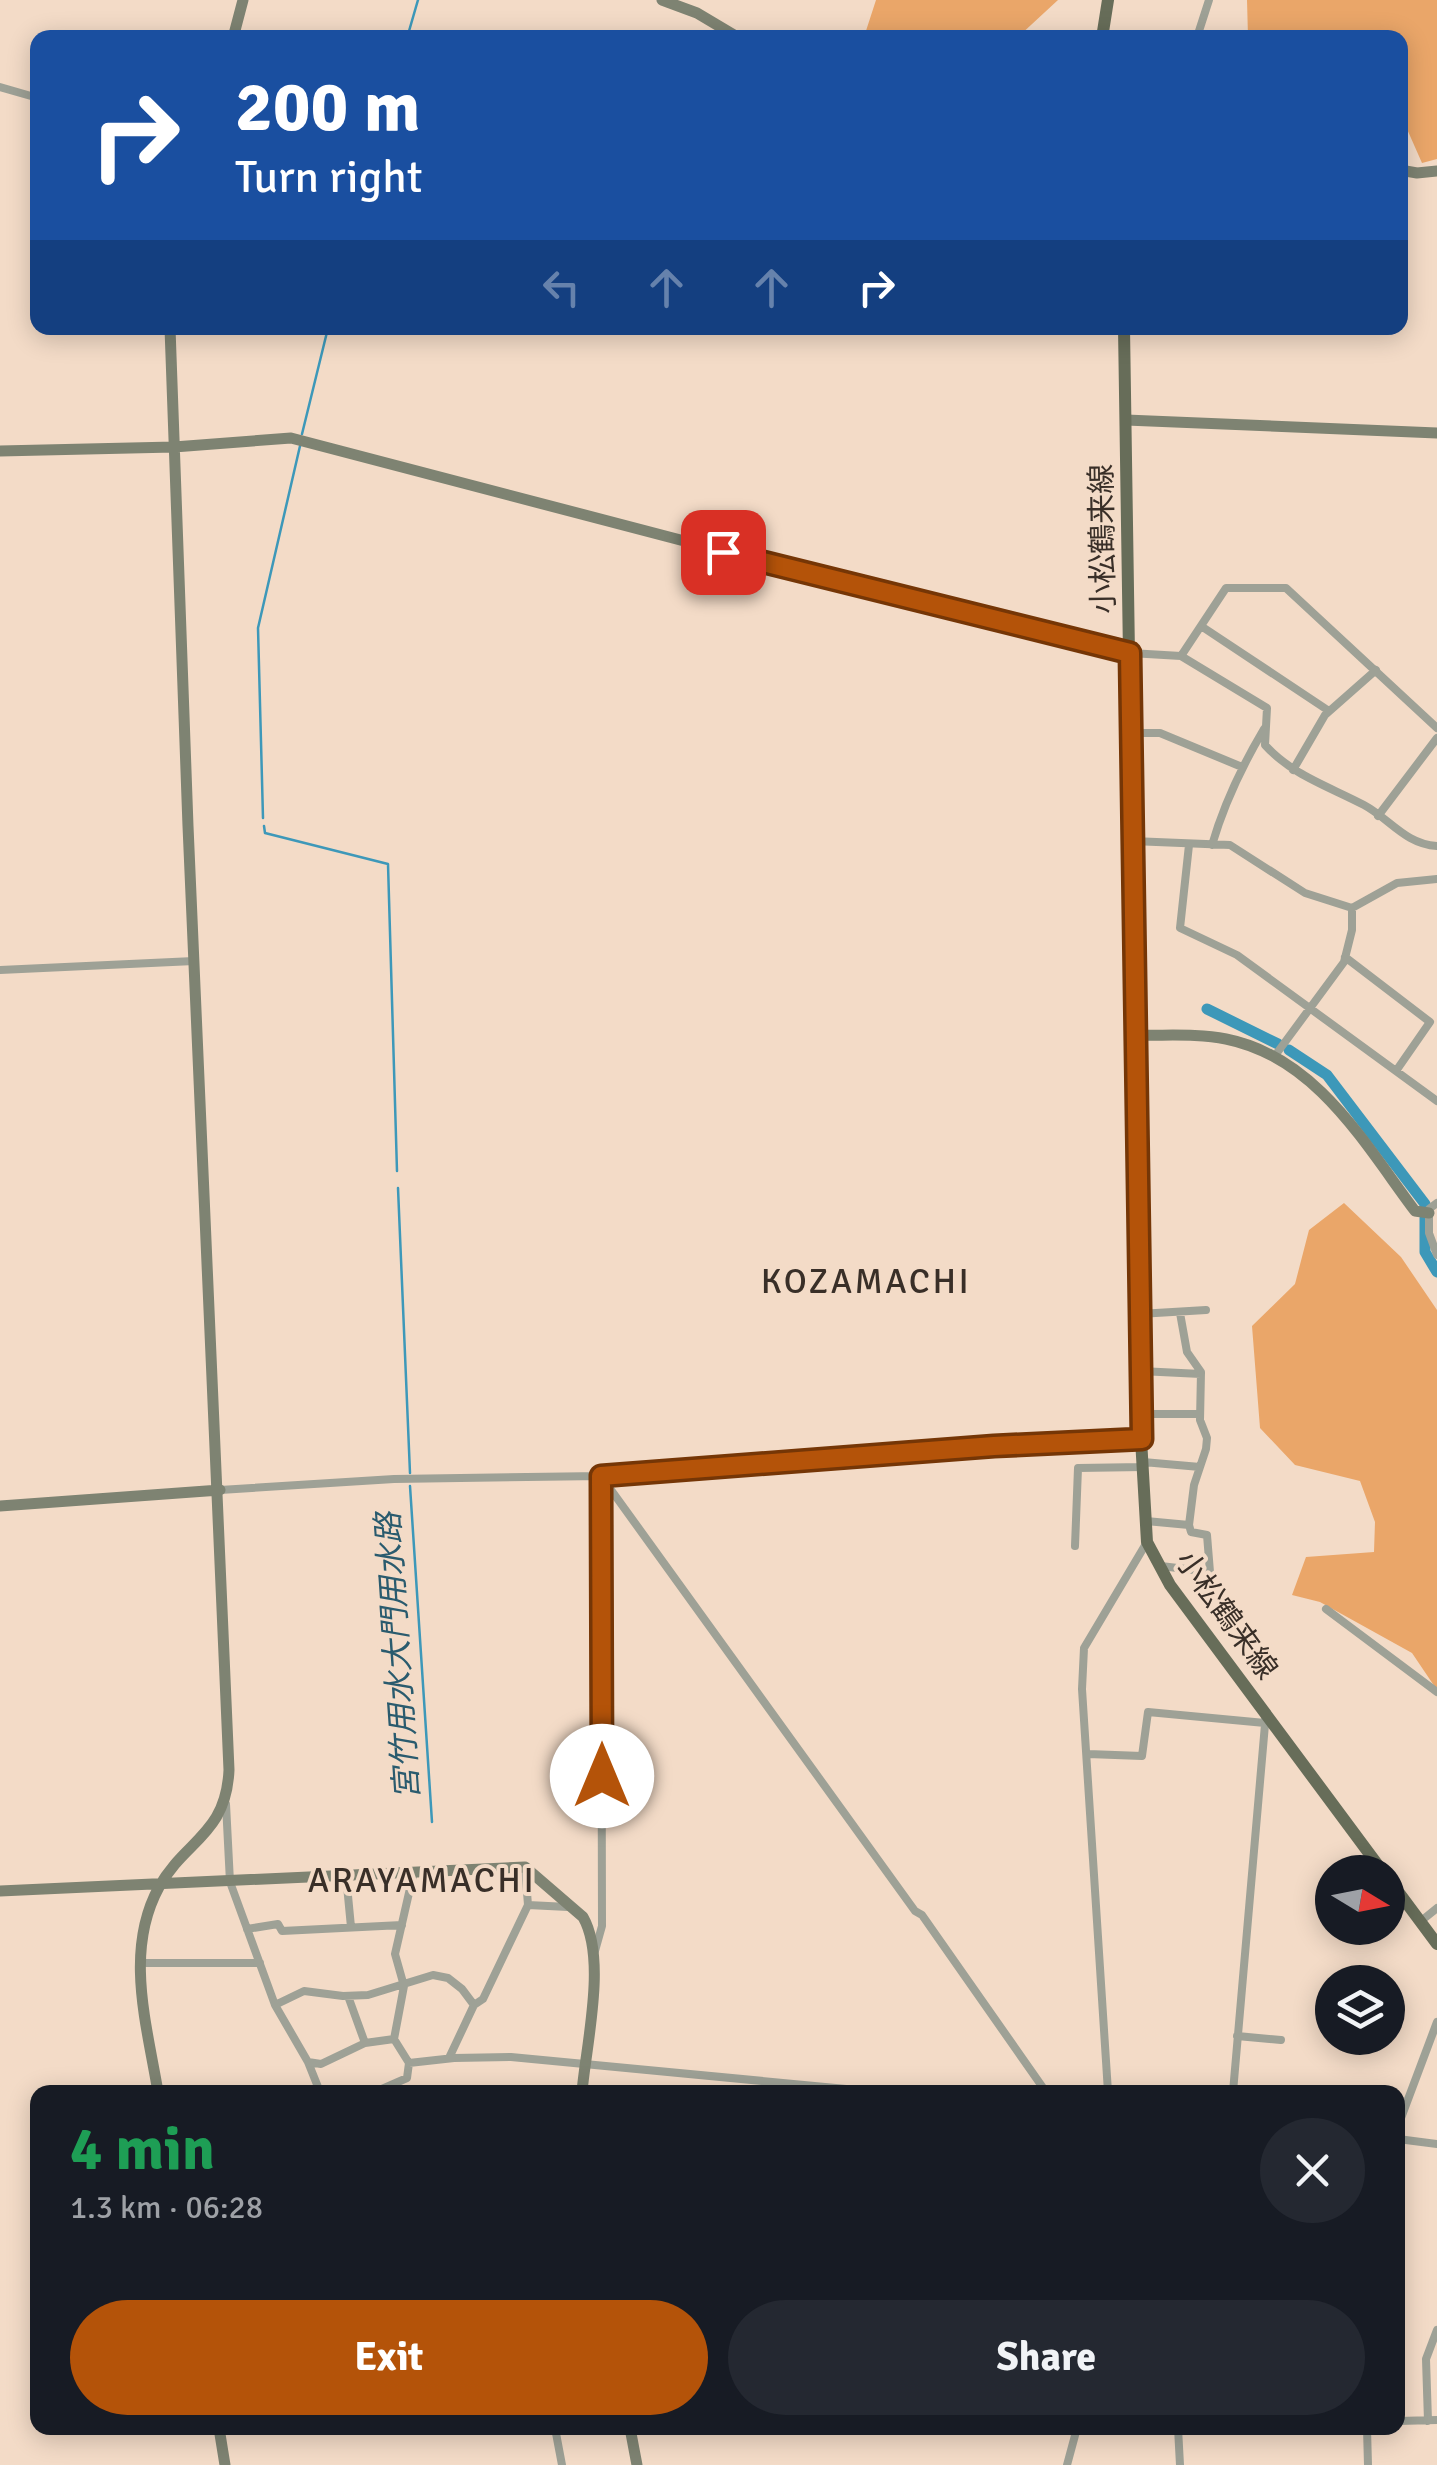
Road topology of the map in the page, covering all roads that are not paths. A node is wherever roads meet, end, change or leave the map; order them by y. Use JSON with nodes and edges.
{"nodes":[{"id":1,"x":242,"y":0,"type":"edge"},
{"id":2,"x":662,"y":0,"type":"edge"},
{"id":3,"x":1108,"y":0,"type":"edge"},
{"id":4,"x":1208,"y":0,"type":"edge"},
{"id":5,"x":234,"y":30,"type":"edge"},
{"id":6,"x":726,"y":30,"type":"edge"},
{"id":7,"x":1103,"y":30,"type":"edge"},
{"id":8,"x":1199,"y":30,"type":"edge"},
{"id":9,"x":0,"y":87,"type":"edge"},
{"id":10,"x":30,"y":96,"type":"edge"},
{"id":11,"x":1437,"y":171,"type":"edge"},
{"id":12,"x":1408,"y":172,"type":"edge"},
{"id":13,"x":170,"y":335,"type":"edge"},
{"id":14,"x":1124,"y":335,"type":"edge"},
{"id":15,"x":1126,"y":420,"type":"junction"},
{"id":16,"x":1437,"y":433,"type":"edge"},
{"id":17,"x":174,"y":447,"type":"junction"},
{"id":18,"x":0,"y":450,"type":"edge"},
{"id":19,"x":1201,"y":626,"type":"junction"},
{"id":20,"x":1130,"y":653,"type":"junction"},
{"id":21,"x":1181,"y":656,"type":"junction"},
{"id":22,"x":1376,"y":670,"type":"junction"},
{"id":23,"x":1329,"y":711,"type":"junction"},
{"id":24,"x":1266,"y":725,"type":"junction"},
{"id":25,"x":1437,"y":728,"type":"edge"},
{"id":26,"x":1131,"y":733,"type":"junction"},
{"id":27,"x":1437,"y":738,"type":"edge"},
{"id":28,"x":1242,"y":767,"type":"junction"},
{"id":29,"x":1293,"y":770,"type":"junction"},
{"id":30,"x":1378,"y":816,"type":"junction"},
{"id":31,"x":1132,"y":841,"type":"junction"},
{"id":32,"x":1189,"y":845,"type":"junction"},
{"id":33,"x":1212,"y":845,"type":"junction"},
{"id":34,"x":1437,"y":846,"type":"edge"},
{"id":35,"x":1437,"y":879,"type":"edge"},
{"id":36,"x":1352,"y":908,"type":"junction"},
{"id":37,"x":1345,"y":958,"type":"junction"},
{"id":38,"x":194,"y":961,"type":"junction"},
{"id":39,"x":0,"y":970,"type":"edge"},
{"id":40,"x":1311,"y":1010,"type":"junction"},
{"id":41,"x":1134,"y":1036,"type":"junction"},
{"id":42,"x":1274,"y":1058,"type":"junction"},
{"id":43,"x":1396,"y":1072,"type":"junction"},
{"id":44,"x":1437,"y":1101,"type":"edge"},
{"id":45,"x":1433,"y":1208,"type":"edge"},
{"id":46,"x":1437,"y":1256,"type":"edge"},
{"id":47,"x":1206,"y":1310,"type":"dead end"},
{"id":48,"x":1180,"y":1312,"type":"junction"},
{"id":49,"x":1139,"y":1314,"type":"junction"},
{"id":50,"x":1140,"y":1372,"type":"junction"},
{"id":51,"x":1201,"y":1374,"type":"junction"},
{"id":52,"x":1141,"y":1414,"type":"junction"},
{"id":53,"x":1200,"y":1414,"type":"junction"},
{"id":54,"x":1142,"y":1439,"type":"junction"},
{"id":55,"x":1143,"y":1465,"type":"junction"},
{"id":56,"x":1200,"y":1467,"type":"junction"},
{"id":57,"x":601,"y":1476,"type":"junction"},
{"id":58,"x":220,"y":1490,"type":"junction"},
{"id":59,"x":0,"y":1506,"type":"edge"},
{"id":60,"x":1146,"y":1522,"type":"junction"},
{"id":61,"x":1190,"y":1526,"type":"junction"},
{"id":62,"x":1146,"y":1542,"type":"junction"},
{"id":63,"x":1075,"y":1546,"type":"dead end"},
{"id":64,"x":1157,"y":1566,"type":"junction"},
{"id":65,"x":1326,"y":1609,"type":"dead end"},
{"id":66,"x":1437,"y":1692,"type":"edge"},
{"id":67,"x":1265,"y":1717,"type":"junction"},
{"id":68,"x":1088,"y":1754,"type":"junction"},
{"id":69,"x":225,"y":1797,"type":"junction"},
{"id":70,"x":1370,"y":1855,"type":"edge"},
{"id":71,"x":524,"y":1867,"type":"junction"},
{"id":72,"x":414,"y":1871,"type":"junction"},
{"id":73,"x":346,"y":1875,"type":"junction"},
{"id":74,"x":230,"y":1882,"type":"junction"},
{"id":75,"x":160,"y":1884,"type":"junction"},
{"id":76,"x":0,"y":1891,"type":"edge"},
{"id":77,"x":1405,"y":1902,"type":"edge"},
{"id":78,"x":528,"y":1905,"type":"junction"},
{"id":79,"x":572,"y":1907,"type":"junction"},
{"id":80,"x":1437,"y":1908,"type":"edge"},
{"id":81,"x":1420,"y":1922,"type":"junction"},
{"id":82,"x":402,"y":1925,"type":"junction"},
{"id":83,"x":351,"y":1927,"type":"junction"},
{"id":84,"x":247,"y":1929,"type":"junction"},
{"id":85,"x":1437,"y":1944,"type":"edge"},
{"id":86,"x":593,"y":1955,"type":"junction"},
{"id":87,"x":140,"y":1963,"type":"junction"},
{"id":88,"x":260,"y":1963,"type":"junction"},
{"id":89,"x":404,"y":1986,"type":"junction"},
{"id":90,"x":348,"y":1996,"type":"junction"},
{"id":91,"x":474,"y":2004,"type":"junction"},
{"id":92,"x":275,"y":2005,"type":"junction"},
{"id":93,"x":1437,"y":2022,"type":"edge"},
{"id":94,"x":1237,"y":2036,"type":"junction"},
{"id":95,"x":394,"y":2039,"type":"junction"},
{"id":96,"x":1282,"y":2040,"type":"dead end"},
{"id":97,"x":365,"y":2044,"type":"junction"},
{"id":98,"x":448,"y":2058,"type":"junction"},
{"id":99,"x":308,"y":2062,"type":"junction"},
{"id":100,"x":409,"y":2063,"type":"junction"},
{"id":101,"x":584,"y":2066,"type":"junction"},
{"id":102,"x":407,"y":2078,"type":"junction"},
{"id":103,"x":157,"y":2085,"type":"edge"},
{"id":104,"x":317,"y":2085,"type":"edge"},
{"id":105,"x":391,"y":2085,"type":"edge"},
{"id":106,"x":408,"y":2085,"type":"edge"},
{"id":107,"x":583,"y":2085,"type":"edge"},
{"id":108,"x":799,"y":2085,"type":"edge"},
{"id":109,"x":1041,"y":2085,"type":"edge"},
{"id":110,"x":1108,"y":2085,"type":"edge"},
{"id":111,"x":1233,"y":2085,"type":"edge"},
{"id":112,"x":1405,"y":2107,"type":"edge"},
{"id":113,"x":1405,"y":2140,"type":"edge"},
{"id":114,"x":1437,"y":2144,"type":"edge"},
{"id":115,"x":1437,"y":2330,"type":"edge"},
{"id":116,"x":1432,"y":2420,"type":"edge"},
{"id":117,"x":1405,"y":2421,"type":"edge"},
{"id":118,"x":220,"y":2435,"type":"edge"},
{"id":119,"x":556,"y":2435,"type":"edge"},
{"id":120,"x":631,"y":2435,"type":"edge"},
{"id":121,"x":1075,"y":2435,"type":"edge"},
{"id":122,"x":1178,"y":2435,"type":"edge"},
{"id":123,"x":1367,"y":2435,"type":"edge"},
{"id":124,"x":225,"y":2465,"type":"edge"},
{"id":125,"x":562,"y":2465,"type":"edge"},
{"id":126,"x":637,"y":2465,"type":"edge"},
{"id":127,"x":1067,"y":2465,"type":"edge"},
{"id":128,"x":1180,"y":2465,"type":"edge"},
{"id":129,"x":1368,"y":2465,"type":"edge"}],
"edges":[{"from":1,"to":5,"type":"street"},
{"from":2,"to":6,"type":"street"},
{"from":3,"to":7,"type":"main road"},
{"from":4,"to":8,"type":"street"},
{"from":9,"to":10,"type":"street"},
{"from":11,"to":12,"type":"street"},
{"from":13,"to":17,"type":"street"},
{"from":14,"to":15,"type":"main road","name":"小松鶴来線"},
{"from":15,"to":16,"type":"street"},
{"from":15,"to":20,"type":"main road","name":"小松鶴来線"},
{"from":17,"to":18,"type":"street"},
{"from":17,"to":20,"type":"street"},
{"from":17,"to":38,"type":"street"},
{"from":19,"to":21,"type":"street"},
{"from":19,"to":22,"type":"street"},
{"from":19,"to":23,"type":"street"},
{"from":20,"to":21,"type":"street"},
{"from":20,"to":26,"type":"main road","name":"小松鶴来線"},
{"from":21,"to":24,"type":"street"},
{"from":22,"to":23,"type":"street"},
{"from":22,"to":25,"type":"street"},
{"from":23,"to":29,"type":"street"},
{"from":24,"to":28,"type":"street"},
{"from":24,"to":29,"type":"street"},
{"from":26,"to":28,"type":"street"},
{"from":26,"to":31,"type":"main road","name":"小松鶴来線"},
{"from":27,"to":30,"type":"street"},
{"from":28,"to":33,"type":"street"},
{"from":29,"to":30,"type":"street"},
{"from":30,"to":34,"type":"street"},
{"from":31,"to":32,"type":"street"},
{"from":31,"to":41,"type":"main road","name":"小松鶴来線"},
{"from":32,"to":33,"type":"street"},
{"from":32,"to":40,"type":"street"},
{"from":33,"to":36,"type":"street"},
{"from":35,"to":36,"type":"street"},
{"from":36,"to":37,"type":"street"},
{"from":37,"to":40,"type":"street"},
{"from":37,"to":43,"type":"street"},
{"from":38,"to":39,"type":"street"},
{"from":38,"to":58,"type":"street"},
{"from":40,"to":42,"type":"street"},
{"from":40,"to":43,"type":"street"},
{"from":41,"to":42,"type":"street"},
{"from":41,"to":49,"type":"main road","name":"小松鶴来線"},
{"from":42,"to":45,"type":"street"},
{"from":43,"to":44,"type":"street"},
{"from":45,"to":46,"type":"street"},
{"from":47,"to":48,"type":"street"},
{"from":48,"to":49,"type":"street"},
{"from":48,"to":51,"type":"street"},
{"from":49,"to":50,"type":"main road","name":"小松鶴来線"},
{"from":50,"to":51,"type":"street"},
{"from":50,"to":52,"type":"main road","name":"小松鶴来線"},
{"from":51,"to":53,"type":"street"},
{"from":52,"to":53,"type":"street"},
{"from":52,"to":54,"type":"main road","name":"小松鶴来線"},
{"from":53,"to":56,"type":"street"},
{"from":54,"to":55,"type":"main road","name":"小松鶴来線"},
{"from":54,"to":57,"type":"street"},
{"from":55,"to":56,"type":"street"},
{"from":55,"to":60,"type":"main road","name":"小松鶴来線"},
{"from":55,"to":63,"type":"street"},
{"from":56,"to":61,"type":"street"},
{"from":57,"to":58,"type":"street"},
{"from":57,"to":86,"type":"street"},
{"from":57,"to":109,"type":"street"},
{"from":58,"to":59,"type":"street"},
{"from":58,"to":69,"type":"street"},
{"from":60,"to":61,"type":"street"},
{"from":60,"to":62,"type":"main road","name":"小松鶴来線"},
{"from":61,"to":64,"type":"street"},
{"from":62,"to":64,"type":"main road","name":"小松鶴来線"},
{"from":62,"to":68,"type":"street"},
{"from":64,"to":67,"type":"main road","name":"小松鶴来線"},
{"from":65,"to":66,"type":"street"},
{"from":67,"to":68,"type":"street"},
{"from":67,"to":70,"type":"main road","name":"小松鶴来線"},
{"from":67,"to":94,"type":"street"},
{"from":68,"to":110,"type":"street"},
{"from":69,"to":74,"type":"street"},
{"from":69,"to":75,"type":"street"},
{"from":71,"to":72,"type":"street"},
{"from":71,"to":78,"type":"street"},
{"from":71,"to":79,"type":"street"},
{"from":72,"to":73,"type":"street"},
{"from":72,"to":82,"type":"street"},
{"from":73,"to":74,"type":"street"},
{"from":73,"to":83,"type":"street"},
{"from":74,"to":75,"type":"street"},
{"from":74,"to":84,"type":"street"},
{"from":75,"to":76,"type":"street"},
{"from":75,"to":87,"type":"street"},
{"from":77,"to":81,"type":"main road","name":"小松鶴来線"},
{"from":78,"to":79,"type":"street"},
{"from":78,"to":91,"type":"street"},
{"from":79,"to":86,"type":"street"},
{"from":80,"to":81,"type":"street"},
{"from":81,"to":85,"type":"main road","name":"小松鶴来線"},
{"from":82,"to":83,"type":"street"},
{"from":82,"to":89,"type":"street"},
{"from":83,"to":84,"type":"street"},
{"from":84,"to":88,"type":"street"},
{"from":86,"to":101,"type":"street"},
{"from":87,"to":88,"type":"street"},
{"from":87,"to":103,"type":"street"},
{"from":88,"to":92,"type":"street"},
{"from":89,"to":90,"type":"street"},
{"from":89,"to":91,"type":"street"},
{"from":89,"to":95,"type":"street"},
{"from":90,"to":92,"type":"street"},
{"from":90,"to":97,"type":"street"},
{"from":91,"to":98,"type":"street"},
{"from":92,"to":99,"type":"street"},
{"from":93,"to":112,"type":"street"},
{"from":94,"to":96,"type":"street"},
{"from":94,"to":111,"type":"street"},
{"from":95,"to":97,"type":"street"},
{"from":95,"to":100,"type":"street"},
{"from":97,"to":99,"type":"street"},
{"from":98,"to":100,"type":"street"},
{"from":98,"to":101,"type":"street"},
{"from":99,"to":104,"type":"street"},
{"from":100,"to":102,"type":"street"},
{"from":101,"to":107,"type":"street"},
{"from":101,"to":108,"type":"street"},
{"from":102,"to":105,"type":"street"},
{"from":102,"to":106,"type":"street"},
{"from":113,"to":114,"type":"street"},
{"from":115,"to":116,"type":"street"},
{"from":116,"to":117,"type":"street"},
{"from":118,"to":124,"type":"street"},
{"from":119,"to":125,"type":"street"},
{"from":120,"to":126,"type":"street"},
{"from":121,"to":127,"type":"street"},
{"from":122,"to":128,"type":"street"},
{"from":123,"to":129,"type":"street"}]}
